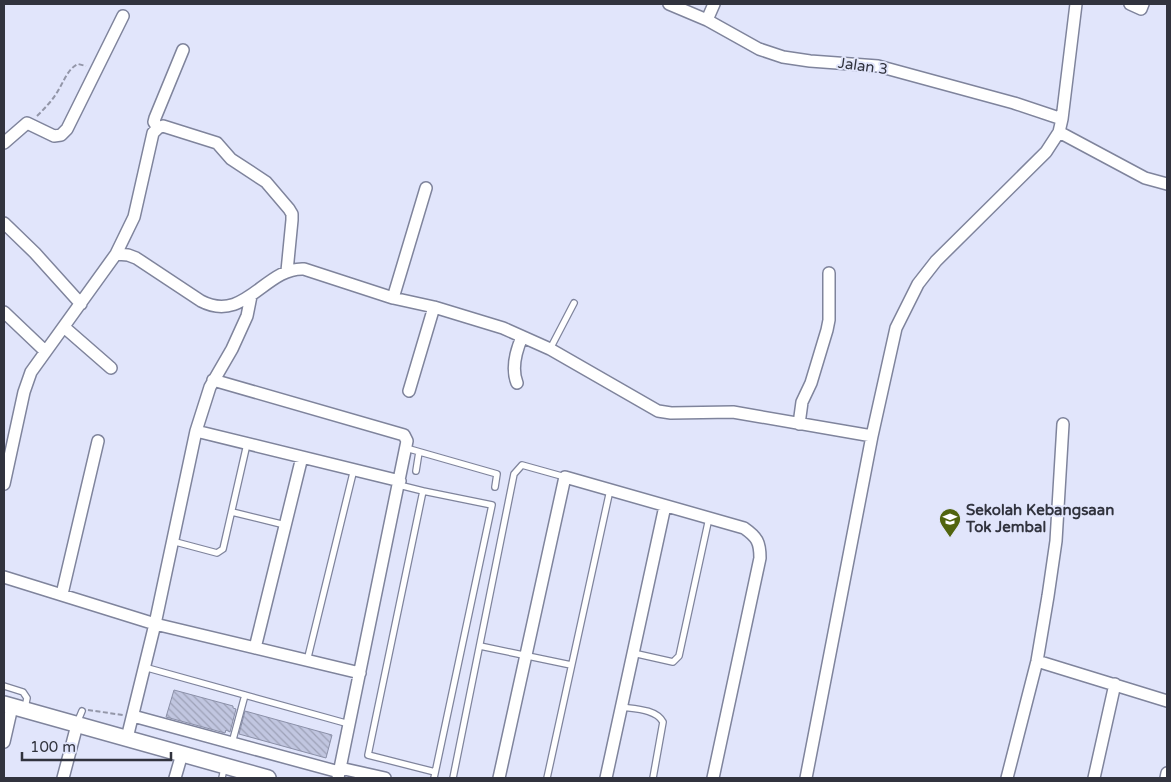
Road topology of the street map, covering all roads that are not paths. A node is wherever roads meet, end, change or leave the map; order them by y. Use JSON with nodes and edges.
{"nodes":[{"id":1,"x":669,"y":4,"type":"edge"},
{"id":2,"x":714,"y":4,"type":"edge"},
{"id":3,"x":1076,"y":4,"type":"edge"},
{"id":4,"x":1130,"y":4,"type":"edge"},
{"id":5,"x":1143,"y":4,"type":"edge"},
{"id":6,"x":122,"y":16,"type":"dead end"},
{"id":7,"x":707,"y":20,"type":"junction"},
{"id":8,"x":183,"y":50,"type":"dead end"},
{"id":9,"x":1062,"y":119,"type":"junction"},
{"id":10,"x":158,"y":128,"type":"junction"},
{"id":11,"x":1059,"y":132,"type":"junction"},
{"id":12,"x":4,"y":143,"type":"edge"},
{"id":13,"x":1167,"y":184,"type":"edge"},
{"id":14,"x":426,"y":188,"type":"dead end"},
{"id":15,"x":4,"y":223,"type":"edge"},
{"id":16,"x":116,"y":254,"type":"junction"},
{"id":17,"x":287,"y":272,"type":"junction"},
{"id":18,"x":828,"y":273,"type":"dead end"},
{"id":19,"x":251,"y":296,"type":"junction"},
{"id":20,"x":393,"y":298,"type":"junction"},
{"id":21,"x":574,"y":303,"type":"dead end"},
{"id":22,"x":81,"y":304,"type":"junction"},
{"id":23,"x":434,"y":307,"type":"junction"},
{"id":24,"x":4,"y":312,"type":"edge"},
{"id":25,"x":64,"y":326,"type":"junction"},
{"id":26,"x":522,"y":337,"type":"junction"},
{"id":27,"x":550,"y":349,"type":"junction"},
{"id":28,"x":45,"y":351,"type":"junction"},
{"id":29,"x":111,"y":368,"type":"dead end"},
{"id":30,"x":213,"y":380,"type":"junction"},
{"id":31,"x":517,"y":383,"type":"dead end"},
{"id":32,"x":409,"y":391,"type":"dead end"},
{"id":33,"x":799,"y":424,"type":"junction"},
{"id":34,"x":1063,"y":424,"type":"dead end"},
{"id":35,"x":196,"y":431,"type":"junction"},
{"id":36,"x":872,"y":436,"type":"junction"},
{"id":37,"x":98,"y":441,"type":"dead end"},
{"id":38,"x":247,"y":444,"type":"junction"},
{"id":39,"x":406,"y":448,"type":"junction"},
{"id":40,"x":419,"y":452,"type":"junction"},
{"id":41,"x":302,"y":457,"type":"junction"},
{"id":42,"x":354,"y":470,"type":"junction"},
{"id":43,"x":416,"y":471,"type":"dead end"},
{"id":44,"x":566,"y":477,"type":"junction"},
{"id":45,"x":400,"y":483,"type":"junction"},
{"id":46,"x":4,"y":484,"type":"edge"},
{"id":47,"x":495,"y":487,"type":"dead end"},
{"id":48,"x":423,"y":490,"type":"junction"},
{"id":49,"x":610,"y":490,"type":"junction"},
{"id":50,"x":664,"y":506,"type":"junction"},
{"id":51,"x":232,"y":512,"type":"junction"},
{"id":52,"x":709,"y":518,"type":"junction"},
{"id":53,"x":285,"y":525,"type":"junction"},
{"id":54,"x":172,"y":541,"type":"junction"},
{"id":55,"x":4,"y":576,"type":"edge"},
{"id":56,"x":62,"y":594,"type":"junction"},
{"id":57,"x":154,"y":624,"type":"junction"},
{"id":58,"x":480,"y":646,"type":"junction"},
{"id":59,"x":255,"y":648,"type":"junction"},
{"id":60,"x":633,"y":653,"type":"junction"},
{"id":61,"x":526,"y":656,"type":"junction"},
{"id":62,"x":307,"y":661,"type":"junction"},
{"id":63,"x":1037,"y":661,"type":"junction"},
{"id":64,"x":571,"y":665,"type":"junction"},
{"id":65,"x":144,"y":667,"type":"junction"},
{"id":66,"x":360,"y":673,"type":"junction"},
{"id":67,"x":1115,"y":684,"type":"junction"},
{"id":68,"x":4,"y":686,"type":"edge"},
{"id":69,"x":245,"y":695,"type":"junction"},
{"id":70,"x":1167,"y":700,"type":"edge"},
{"id":71,"x":13,"y":707,"type":"edge"},
{"id":72,"x":621,"y":707,"type":"junction"},
{"id":73,"x":133,"y":716,"type":"junction"},
{"id":74,"x":80,"y":718,"type":"junction"},
{"id":75,"x":349,"y":724,"type":"junction"},
{"id":76,"x":127,"y":738,"type":"junction"},
{"id":77,"x":4,"y":742,"type":"edge"},
{"id":78,"x":232,"y":743,"type":"junction"},
{"id":79,"x":182,"y":754,"type":"junction"},
{"id":80,"x":223,"y":772,"type":"edge"},
{"id":81,"x":339,"y":773,"type":"edge"},
{"id":82,"x":1167,"y":773,"type":"edge"},
{"id":83,"x":435,"y":775,"type":"edge"},
{"id":84,"x":63,"y":778,"type":"edge"},
{"id":85,"x":175,"y":778,"type":"edge"},
{"id":86,"x":268,"y":778,"type":"edge"},
{"id":87,"x":385,"y":778,"type":"edge"},
{"id":88,"x":453,"y":778,"type":"edge"},
{"id":89,"x":499,"y":778,"type":"edge"},
{"id":90,"x":546,"y":778,"type":"edge"},
{"id":91,"x":606,"y":778,"type":"edge"},
{"id":92,"x":653,"y":778,"type":"edge"},
{"id":93,"x":713,"y":778,"type":"edge"},
{"id":94,"x":806,"y":778,"type":"edge"},
{"id":95,"x":1008,"y":778,"type":"edge"},
{"id":96,"x":1094,"y":778,"type":"edge"},
{"id":97,"x":1166,"y":778,"type":"edge"}],
"edges":[{"from":1,"to":7,"type":"street","name":"Jalan 3"},
{"from":2,"to":7,"type":"street"},
{"from":3,"to":9,"type":"street"},
{"from":4,"to":5,"type":"street"},
{"from":6,"to":12,"type":"street"},
{"from":7,"to":9,"type":"street","name":"Jalan 3"},
{"from":8,"to":10,"type":"street"},
{"from":9,"to":11,"type":"street"},
{"from":10,"to":16,"type":"street"},
{"from":10,"to":17,"type":"street"},
{"from":11,"to":13,"type":"street"},
{"from":11,"to":36,"type":"street"},
{"from":14,"to":20,"type":"street"},
{"from":15,"to":22,"type":"street"},
{"from":16,"to":19,"type":"street"},
{"from":16,"to":22,"type":"street"},
{"from":17,"to":19,"type":"street"},
{"from":17,"to":20,"type":"street"},
{"from":18,"to":33,"type":"street"},
{"from":19,"to":30,"type":"street"},
{"from":20,"to":23,"type":"street"},
{"from":21,"to":27,"type":"lane"},
{"from":22,"to":25,"type":"street"},
{"from":23,"to":26,"type":"street"},
{"from":23,"to":32,"type":"street"},
{"from":24,"to":28,"type":"street"},
{"from":25,"to":28,"type":"street"},
{"from":25,"to":29,"type":"street"},
{"from":26,"to":27,"type":"street"},
{"from":26,"to":31,"type":"street"},
{"from":27,"to":33,"type":"street"},
{"from":28,"to":46,"type":"street"},
{"from":30,"to":35,"type":"street"},
{"from":30,"to":39,"type":"street"},
{"from":33,"to":36,"type":"street"},
{"from":34,"to":63,"type":"street"},
{"from":35,"to":38,"type":"street"},
{"from":35,"to":54,"type":"street"},
{"from":36,"to":94,"type":"street"},
{"from":37,"to":56,"type":"street"},
{"from":38,"to":41,"type":"street"},
{"from":38,"to":51,"type":"lane"},
{"from":39,"to":40,"type":"lane"},
{"from":39,"to":45,"type":"street"},
{"from":40,"to":43,"type":"lane"},
{"from":40,"to":47,"type":"lane"},
{"from":41,"to":42,"type":"street"},
{"from":41,"to":53,"type":"street"},
{"from":42,"to":45,"type":"street"},
{"from":42,"to":62,"type":"lane"},
{"from":44,"to":49,"type":"street"},
{"from":44,"to":58,"type":"lane"},
{"from":44,"to":61,"type":"street"},
{"from":45,"to":48,"type":"lane"},
{"from":45,"to":66,"type":"street"},
{"from":48,"to":83,"type":"lane"},
{"from":48,"to":83,"type":"lane"},
{"from":49,"to":50,"type":"street"},
{"from":49,"to":64,"type":"lane"},
{"from":50,"to":52,"type":"street"},
{"from":50,"to":60,"type":"street"},
{"from":51,"to":53,"type":"lane"},
{"from":51,"to":54,"type":"lane"},
{"from":52,"to":60,"type":"lane"},
{"from":52,"to":93,"type":"street"},
{"from":53,"to":59,"type":"street"},
{"from":54,"to":57,"type":"street"},
{"from":55,"to":56,"type":"street"},
{"from":56,"to":57,"type":"street"},
{"from":57,"to":59,"type":"street"},
{"from":57,"to":65,"type":"street"},
{"from":58,"to":61,"type":"lane"},
{"from":58,"to":88,"type":"lane"},
{"from":59,"to":62,"type":"street"},
{"from":60,"to":72,"type":"street"},
{"from":61,"to":64,"type":"lane"},
{"from":61,"to":89,"type":"street"},
{"from":62,"to":66,"type":"street"},
{"from":63,"to":67,"type":"street"},
{"from":63,"to":95,"type":"street"},
{"from":64,"to":90,"type":"lane"},
{"from":65,"to":69,"type":"lane"},
{"from":65,"to":73,"type":"street"},
{"from":66,"to":75,"type":"street"},
{"from":67,"to":70,"type":"street"},
{"from":67,"to":96,"type":"street"},
{"from":68,"to":71,"type":"lane"},
{"from":69,"to":75,"type":"lane"},
{"from":69,"to":78,"type":"lane"},
{"from":71,"to":74,"type":"main road"},
{"from":71,"to":77,"type":"street"},
{"from":72,"to":91,"type":"street"},
{"from":72,"to":92,"type":"lane"},
{"from":73,"to":76,"type":"street"},
{"from":73,"to":78,"type":"street"},
{"from":74,"to":76,"type":"main road"},
{"from":74,"to":84,"type":"street"},
{"from":75,"to":81,"type":"street"},
{"from":76,"to":79,"type":"main road"},
{"from":78,"to":81,"type":"street"},
{"from":79,"to":80,"type":"main road"},
{"from":79,"to":85,"type":"street"},
{"from":80,"to":86,"type":"main road"},
{"from":81,"to":87,"type":"street"},
{"from":82,"to":97,"type":"street"}]}
